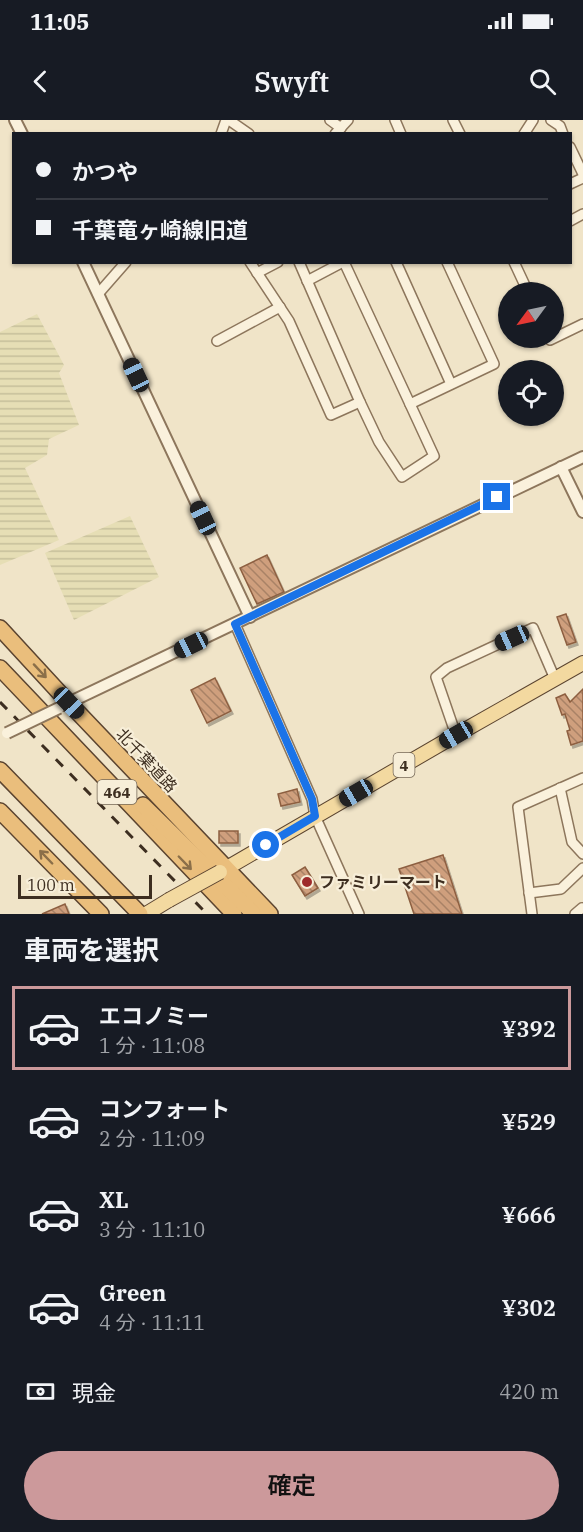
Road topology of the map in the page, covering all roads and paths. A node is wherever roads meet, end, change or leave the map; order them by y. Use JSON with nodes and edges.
{"nodes":[{"id":1,"x":228,"y":120,"type":"edge"},
{"id":2,"x":330,"y":120,"type":"edge"},
{"id":3,"x":551,"y":120,"type":"edge"},
{"id":4,"x":343,"y":128,"type":"edge"},
{"id":5,"x":246,"y":132,"type":"edge"},
{"id":6,"x":562,"y":132,"type":"edge"},
{"id":7,"x":572,"y":151,"type":"edge"},
{"id":8,"x":583,"y":176,"type":"edge"},
{"id":9,"x":84,"y":264,"type":"edge"},
{"id":10,"x":124,"y":264,"type":"edge"},
{"id":11,"x":251,"y":264,"type":"edge"},
{"id":12,"x":274,"y":264,"type":"edge"},
{"id":13,"x":300,"y":264,"type":"edge"},
{"id":14,"x":339,"y":264,"type":"edge"},
{"id":15,"x":344,"y":264,"type":"edge"},
{"id":16,"x":397,"y":264,"type":"edge"},
{"id":17,"x":448,"y":264,"type":"edge"},
{"id":18,"x":515,"y":264,"type":"edge"},
{"id":19,"x":257,"y":273,"type":"junction"},
{"id":20,"x":307,"y":281,"type":"junction"},
{"id":21,"x":523,"y":282,"type":"edge"},
{"id":22,"x":98,"y":294,"type":"junction"},
{"id":23,"x":280,"y":307,"type":"junction"},
{"id":24,"x":583,"y":324,"type":"edge"},
{"id":25,"x":564,"y":333,"type":"edge"},
{"id":26,"x":217,"y":340,"type":"dead end"},
{"id":27,"x":452,"y":384,"type":"junction"},
{"id":28,"x":360,"y":402,"type":"junction"},
{"id":29,"x":410,"y":404,"type":"junction"},
{"id":30,"x":583,"y":457,"type":"edge"},
{"id":31,"x":561,"y":467,"type":"junction"},
{"id":32,"x":583,"y":512,"type":"edge"},
{"id":33,"x":249,"y":617,"type":"junction"},
{"id":34,"x":235,"y":624,"type":"junction"},
{"id":35,"x":0,"y":628,"type":"edge"},
{"id":36,"x":583,"y":663,"type":"edge"},
{"id":37,"x":0,"y":668,"type":"edge"},
{"id":38,"x":555,"y":679,"type":"junction"},
{"id":39,"x":64,"y":705,"type":"junction"},
{"id":40,"x":456,"y":735,"type":"junction"},
{"id":41,"x":0,"y":736,"type":"edge"},
{"id":42,"x":74,"y":747,"type":"junction"},
{"id":43,"x":0,"y":770,"type":"edge"},
{"id":44,"x":583,"y":778,"type":"edge"},
{"id":45,"x":560,"y":788,"type":"junction"},
{"id":46,"x":31,"y":802,"type":"junction"},
{"id":47,"x":0,"y":810,"type":"edge"},
{"id":48,"x":315,"y":816,"type":"junction"},
{"id":49,"x":583,"y":854,"type":"edge"},
{"id":50,"x":583,"y":868,"type":"edge"},
{"id":51,"x":223,"y":870,"type":"junction"},
{"id":52,"x":529,"y":893,"type":"junction"},
{"id":53,"x":583,"y":909,"type":"edge"},
{"id":54,"x":101,"y":914,"type":"edge"},
{"id":55,"x":128,"y":914,"type":"edge"},
{"id":56,"x":140,"y":914,"type":"edge"},
{"id":57,"x":146,"y":914,"type":"edge"},
{"id":58,"x":234,"y":914,"type":"edge"},
{"id":59,"x":254,"y":914,"type":"edge"},
{"id":60,"x":270,"y":914,"type":"edge"},
{"id":61,"x":359,"y":914,"type":"edge"},
{"id":62,"x":532,"y":914,"type":"edge"},
{"id":63,"x":575,"y":914,"type":"edge"}],
"edges":[{"from":1,"to":5,"type":"street"},
{"from":2,"to":4,"type":"street"},
{"from":3,"to":6,"type":"street"},
{"from":7,"to":8,"type":"street"},
{"from":9,"to":22,"type":"street"},
{"from":10,"to":22,"type":"street"},
{"from":11,"to":19,"type":"street"},
{"from":12,"to":19,"type":"street"},
{"from":13,"to":20,"type":"street"},
{"from":14,"to":20,"type":"street"},
{"from":15,"to":29,"type":"street"},
{"from":16,"to":27,"type":"street"},
{"from":17,"to":27,"type":"street"},
{"from":18,"to":21,"type":"street"},
{"from":19,"to":23,"type":"street"},
{"from":20,"to":28,"type":"street"},
{"from":22,"to":33,"type":"street"},
{"from":23,"to":26,"type":"street"},
{"from":23,"to":28,"type":"street"},
{"from":24,"to":25,"type":"street"},
{"from":27,"to":29,"type":"street"},
{"from":28,"to":29,"type":"street"},
{"from":30,"to":31,"type":"street"},
{"from":31,"to":32,"type":"street"},
{"from":31,"to":33,"type":"street"},
{"from":33,"to":34,"type":"street"},
{"from":34,"to":39,"type":"street"},
{"from":34,"to":48,"type":"street"},
{"from":35,"to":39,"type":"highway","name":"北千葉道路","number":"464","one_way":true},
{"from":36,"to":38,"type":"main road","number":"4"},
{"from":37,"to":42,"type":"highway","number":"464"},
{"from":38,"to":40,"type":"main road","number":"4"},
{"from":38,"to":40,"type":"street"},
{"from":39,"to":41,"type":"street","bridge":true},
{"from":39,"to":51,"type":"highway","name":"北千葉道路","number":"464"},
{"from":40,"to":48,"type":"main road","number":"4"},
{"from":42,"to":58,"type":"highway","number":"464","one_way":true},
{"from":42,"to":59,"type":"highway"},
{"from":43,"to":46,"type":"highway"},
{"from":44,"to":45,"type":"street"},
{"from":45,"to":49,"type":"street"},
{"from":45,"to":52,"type":"street"},
{"from":46,"to":55,"type":"highway"},
{"from":46,"to":56,"type":"highway"},
{"from":54,"to":47,"type":"highway","one_way":true},
{"from":48,"to":51,"type":"main road","number":"4"},
{"from":48,"to":61,"type":"street"},
{"from":50,"to":52,"type":"street"},
{"from":51,"to":57,"type":"main road","number":"4","bridge":true},
{"from":51,"to":60,"type":"highway","name":"北千葉道路","number":"464"},
{"from":52,"to":62,"type":"street"},
{"from":53,"to":63,"type":"street"}]}
